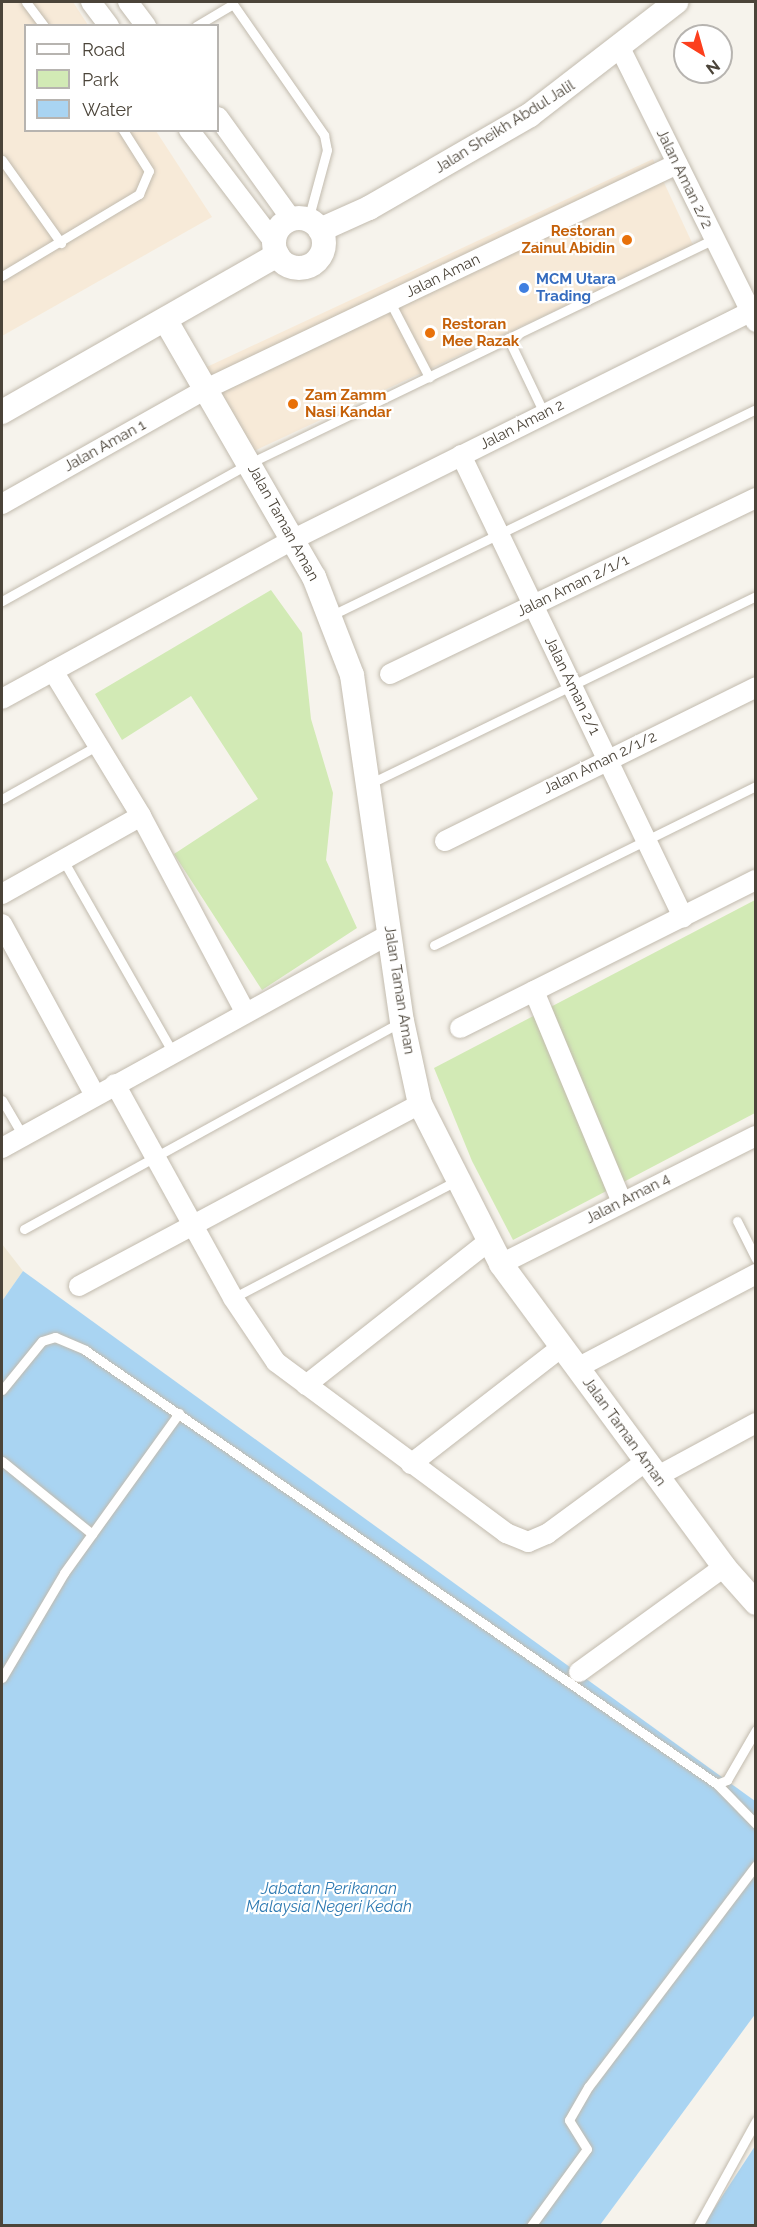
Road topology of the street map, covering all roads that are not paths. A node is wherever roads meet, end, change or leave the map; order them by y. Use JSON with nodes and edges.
{"nodes":[{"id":1,"x":26,"y":2,"type":"edge"},
{"id":2,"x":91,"y":2,"type":"edge"},
{"id":3,"x":128,"y":2,"type":"edge"},
{"id":4,"x":676,"y":2,"type":"edge"},
{"id":5,"x":42,"y":24,"type":"edge"},
{"id":6,"x":108,"y":24,"type":"edge"},
{"id":7,"x":144,"y":24,"type":"edge"},
{"id":8,"x":199,"y":24,"type":"edge"},
{"id":9,"x":620,"y":48,"type":"junction"},
{"id":10,"x":219,"y":118,"type":"edge"},
{"id":11,"x":125,"y":132,"type":"edge"},
{"id":12,"x":190,"y":132,"type":"edge"},
{"id":13,"x":2,"y":159,"type":"edge"},
{"id":14,"x":677,"y":164,"type":"junction"},
{"id":15,"x":307,"y":223,"type":"junction"},
{"id":16,"x":714,"y":239,"type":"junction"},
{"id":17,"x":61,"y":243,"type":"junction"},
{"id":18,"x":275,"y":248,"type":"junction"},
{"id":19,"x":2,"y":276,"type":"edge"},
{"id":20,"x":390,"y":302,"type":"junction"},
{"id":21,"x":754,"y":314,"type":"edge"},
{"id":22,"x":166,"y":321,"type":"junction"},
{"id":23,"x":508,"y":338,"type":"junction"},
{"id":24,"x":429,"y":377,"type":"junction"},
{"id":25,"x":208,"y":388,"type":"junction"},
{"id":26,"x":756,"y":409,"type":"edge"},
{"id":27,"x":2,"y":412,"type":"edge"},
{"id":28,"x":544,"y":413,"type":"junction"},
{"id":29,"x":461,"y":455,"type":"junction"},
{"id":30,"x":250,"y":463,"type":"junction"},
{"id":31,"x":756,"y":498,"type":"edge"},
{"id":32,"x":2,"y":504,"type":"edge"},
{"id":33,"x":500,"y":534,"type":"junction"},
{"id":34,"x":294,"y":539,"type":"junction"},
{"id":35,"x":756,"y":596,"type":"edge"},
{"id":36,"x":2,"y":601,"type":"edge"},
{"id":37,"x":534,"y":605,"type":"junction"},
{"id":38,"x":332,"y":615,"type":"junction"},
{"id":39,"x":53,"y":671,"type":"junction"},
{"id":40,"x":390,"y":674,"type":"dead end"},
{"id":41,"x":572,"y":685,"type":"junction"},
{"id":42,"x":756,"y":687,"type":"edge"},
{"id":43,"x":2,"y":699,"type":"edge"},
{"id":44,"x":100,"y":744,"type":"junction"},
{"id":45,"x":608,"y":759,"type":"junction"},
{"id":46,"x":371,"y":783,"type":"junction"},
{"id":47,"x":756,"y":786,"type":"edge"},
{"id":48,"x":2,"y":799,"type":"edge"},
{"id":49,"x":141,"y":816,"type":"junction"},
{"id":50,"x":647,"y":840,"type":"junction"},
{"id":51,"x":445,"y":841,"type":"dead end"},
{"id":52,"x":63,"y":860,"type":"junction"},
{"id":53,"x":756,"y":880,"type":"edge"},
{"id":54,"x":2,"y":894,"type":"edge"},
{"id":55,"x":683,"y":916,"type":"junction"},
{"id":56,"x":2,"y":924,"type":"edge"},
{"id":57,"x":390,"y":934,"type":"junction"},
{"id":58,"x":434,"y":945,"type":"dead end"},
{"id":59,"x":534,"y":991,"type":"junction"},
{"id":60,"x":244,"y":1010,"type":"junction"},
{"id":61,"x":402,"y":1021,"type":"junction"},
{"id":62,"x":460,"y":1028,"type":"dead end"},
{"id":63,"x":172,"y":1052,"type":"junction"},
{"id":64,"x":115,"y":1084,"type":"junction"},
{"id":65,"x":96,"y":1095,"type":"junction"},
{"id":66,"x":2,"y":1100,"type":"edge"},
{"id":67,"x":420,"y":1104,"type":"junction"},
{"id":68,"x":23,"y":1136,"type":"junction"},
{"id":69,"x":756,"y":1136,"type":"edge"},
{"id":70,"x":2,"y":1148,"type":"edge"},
{"id":71,"x":154,"y":1155,"type":"junction"},
{"id":72,"x":456,"y":1181,"type":"junction"},
{"id":73,"x":622,"y":1202,"type":"junction"},
{"id":74,"x":737,"y":1221,"type":"dead end"},
{"id":75,"x":192,"y":1225,"type":"junction"},
{"id":76,"x":24,"y":1229,"type":"dead end"},
{"id":77,"x":488,"y":1242,"type":"junction"},
{"id":78,"x":756,"y":1259,"type":"edge"},
{"id":79,"x":501,"y":1264,"type":"junction"},
{"id":80,"x":756,"y":1274,"type":"edge"},
{"id":81,"x":78,"y":1286,"type":"dead end"},
{"id":82,"x":233,"y":1298,"type":"junction"},
{"id":83,"x":562,"y":1347,"type":"junction"},
{"id":84,"x":577,"y":1368,"type":"junction"},
{"id":85,"x":306,"y":1384,"type":"junction"},
{"id":86,"x":2,"y":1390,"type":"edge"},
{"id":87,"x":179,"y":1413,"type":"junction"},
{"id":88,"x":756,"y":1423,"type":"edge"},
{"id":89,"x":2,"y":1461,"type":"edge"},
{"id":90,"x":411,"y":1464,"type":"junction"},
{"id":91,"x":650,"y":1469,"type":"junction"},
{"id":92,"x":92,"y":1534,"type":"junction"},
{"id":93,"x":724,"y":1567,"type":"junction"},
{"id":94,"x":756,"y":1603,"type":"edge"},
{"id":95,"x":579,"y":1672,"type":"dead end"},
{"id":96,"x":2,"y":1678,"type":"edge"},
{"id":97,"x":756,"y":1730,"type":"edge"},
{"id":98,"x":717,"y":1784,"type":"junction"},
{"id":99,"x":756,"y":1824,"type":"edge"},
{"id":100,"x":756,"y":1865,"type":"edge"},
{"id":101,"x":756,"y":2121,"type":"edge"},
{"id":102,"x":531,"y":2226,"type":"edge"},
{"id":103,"x":698,"y":2226,"type":"edge"}],
"edges":[{"from":1,"to":5,"type":"lane"},
{"from":2,"to":6,"type":"street"},
{"from":3,"to":7,"type":"street"},
{"from":4,"to":9,"type":"street","name":"Jalan Sheikh Abdul Jalil"},
{"from":8,"to":15,"type":"lane"},
{"from":9,"to":14,"type":"street","name":"Jalan Aman 2/2"},
{"from":9,"to":15,"type":"street","name":"Jalan Sheikh Abdul Jalil"},
{"from":10,"to":15,"type":"street"},
{"from":11,"to":17,"type":"lane"},
{"from":12,"to":18,"type":"street"},
{"from":13,"to":17,"type":"lane"},
{"from":14,"to":16,"type":"street","name":"Jalan Aman 2/2"},
{"from":14,"to":20,"type":"street","name":"Jalan Aman"},
{"from":15,"to":18,"type":"street"},
{"from":15,"to":18,"type":"street"},
{"from":16,"to":21,"type":"street","name":"Jalan Aman 2/2"},
{"from":16,"to":23,"type":"lane"},
{"from":17,"to":19,"type":"lane"},
{"from":18,"to":22,"type":"street"},
{"from":20,"to":24,"type":"lane"},
{"from":20,"to":25,"type":"street","name":"Jalan Aman"},
{"from":21,"to":28,"type":"street","name":"Jalan Aman 2"},
{"from":22,"to":25,"type":"street","name":"Jalan Taman Aman"},
{"from":22,"to":27,"type":"street"},
{"from":23,"to":24,"type":"lane"},
{"from":23,"to":28,"type":"lane"},
{"from":24,"to":30,"type":"lane"},
{"from":25,"to":30,"type":"street","name":"Jalan Taman Aman"},
{"from":25,"to":32,"type":"street","name":"Jalan Aman 1"},
{"from":26,"to":33,"type":"lane"},
{"from":28,"to":29,"type":"street","name":"Jalan Aman 2"},
{"from":29,"to":33,"type":"street","name":"Jalan Aman 2/1"},
{"from":29,"to":34,"type":"street","name":"Jalan Aman 2"},
{"from":30,"to":34,"type":"street","name":"Jalan Taman Aman"},
{"from":30,"to":36,"type":"lane"},
{"from":31,"to":37,"type":"street","name":"Jalan Aman 2/1/1"},
{"from":33,"to":37,"type":"street","name":"Jalan Aman 2/1"},
{"from":33,"to":38,"type":"lane"},
{"from":34,"to":38,"type":"street","name":"Jalan Taman Aman"},
{"from":34,"to":39,"type":"street","name":"Jalan Aman 2"},
{"from":35,"to":41,"type":"lane"},
{"from":37,"to":40,"type":"street","name":"Jalan Aman 2/1/1"},
{"from":37,"to":41,"type":"street","name":"Jalan Aman 2/1"},
{"from":38,"to":46,"type":"street","name":"Jalan Taman Aman"},
{"from":39,"to":43,"type":"street","name":"Jalan Aman 2"},
{"from":39,"to":44,"type":"street"},
{"from":41,"to":45,"type":"street","name":"Jalan Aman 2/1"},
{"from":41,"to":46,"type":"lane"},
{"from":42,"to":45,"type":"street","name":"Jalan Aman 2/1/2"},
{"from":44,"to":48,"type":"lane"},
{"from":44,"to":49,"type":"street"},
{"from":45,"to":50,"type":"street","name":"Jalan Aman 2/1"},
{"from":45,"to":51,"type":"street","name":"Jalan Aman 2/1/2"},
{"from":46,"to":57,"type":"street","name":"Jalan Taman Aman"},
{"from":47,"to":50,"type":"lane"},
{"from":49,"to":52,"type":"street"},
{"from":49,"to":60,"type":"street"},
{"from":50,"to":55,"type":"street","name":"Jalan Aman 2/1"},
{"from":50,"to":58,"type":"lane"},
{"from":52,"to":54,"type":"street"},
{"from":52,"to":63,"type":"lane"},
{"from":53,"to":55,"type":"street"},
{"from":55,"to":59,"type":"street"},
{"from":56,"to":65,"type":"street"},
{"from":57,"to":60,"type":"street"},
{"from":57,"to":61,"type":"street","name":"Jalan Taman Aman"},
{"from":59,"to":62,"type":"street"},
{"from":59,"to":73,"type":"street"},
{"from":60,"to":63,"type":"street"},
{"from":61,"to":67,"type":"street","name":"Jalan Taman Aman"},
{"from":61,"to":71,"type":"lane"},
{"from":63,"to":64,"type":"street"},
{"from":64,"to":65,"type":"street"},
{"from":64,"to":71,"type":"street"},
{"from":65,"to":68,"type":"street"},
{"from":66,"to":68,"type":"lane"},
{"from":67,"to":72,"type":"street","name":"Jalan Taman Aman"},
{"from":67,"to":75,"type":"street"},
{"from":68,"to":70,"type":"street"},
{"from":69,"to":73,"type":"street","name":"Jalan Aman 4"},
{"from":71,"to":75,"type":"street"},
{"from":71,"to":76,"type":"lane"},
{"from":72,"to":77,"type":"street","name":"Jalan Taman Aman"},
{"from":72,"to":82,"type":"lane"},
{"from":73,"to":79,"type":"street","name":"Jalan Aman 4"},
{"from":74,"to":78,"type":"lane"},
{"from":75,"to":81,"type":"street"},
{"from":75,"to":82,"type":"street"},
{"from":77,"to":79,"type":"street","name":"Jalan Taman Aman"},
{"from":77,"to":85,"type":"street"},
{"from":79,"to":83,"type":"street","name":"Jalan Taman Aman"},
{"from":80,"to":84,"type":"street"},
{"from":82,"to":85,"type":"street"},
{"from":83,"to":84,"type":"street","name":"Jalan Taman Aman"},
{"from":83,"to":90,"type":"street"},
{"from":84,"to":91,"type":"street","name":"Jalan Taman Aman"},
{"from":85,"to":90,"type":"street"},
{"from":86,"to":87,"type":"lane"},
{"from":87,"to":92,"type":"lane"},
{"from":87,"to":98,"type":"lane"},
{"from":88,"to":91,"type":"street"},
{"from":89,"to":92,"type":"lane"},
{"from":90,"to":91,"type":"street"},
{"from":91,"to":93,"type":"street","name":"Jalan Taman Aman"},
{"from":92,"to":96,"type":"lane"},
{"from":93,"to":94,"type":"street","name":"Jalan Taman Aman"},
{"from":93,"to":95,"type":"street"},
{"from":97,"to":98,"type":"lane"},
{"from":98,"to":99,"type":"lane"},
{"from":100,"to":102,"type":"lane"},
{"from":101,"to":103,"type":"lane"}]}
